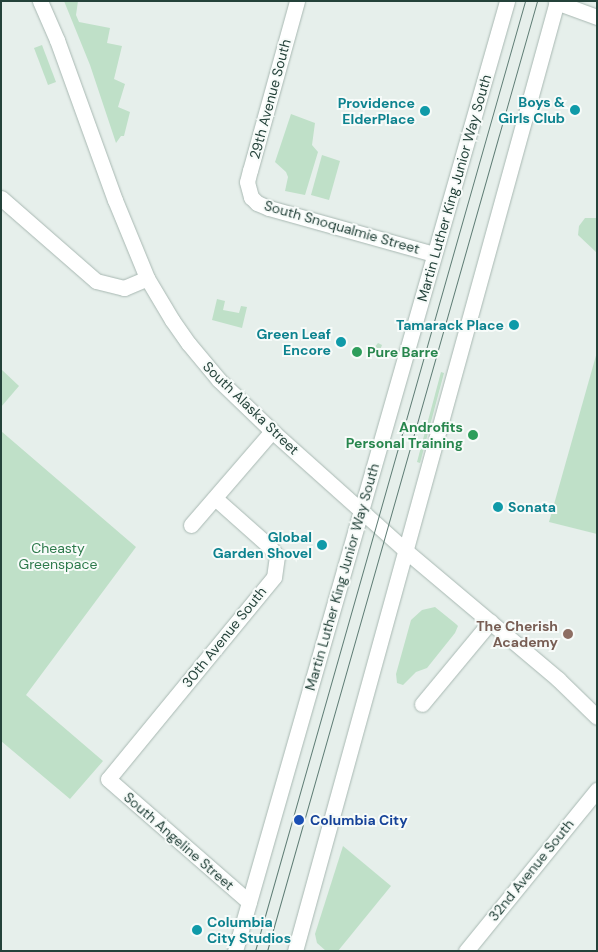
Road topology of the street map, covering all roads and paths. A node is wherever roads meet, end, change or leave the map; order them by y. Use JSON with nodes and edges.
{"nodes":[{"id":1,"x":40,"y":1,"type":"edge"},
{"id":2,"x":297,"y":1,"type":"edge"},
{"id":3,"x":508,"y":1,"type":"edge"},
{"id":4,"x":556,"y":2,"type":"edge"},
{"id":5,"x":597,"y":17,"type":"edge"},
{"id":6,"x":251,"y":197,"type":"joint"},
{"id":7,"x":1,"y":198,"type":"edge"},
{"id":8,"x":434,"y":254,"type":"junction"},
{"id":9,"x":147,"y":278,"type":"junction"},
{"id":10,"x":272,"y":431,"type":"junction"},
{"id":11,"x":216,"y":499,"type":"junction"},
{"id":12,"x":360,"y":510,"type":"junction"},
{"id":13,"x":191,"y":525,"type":"dead end"},
{"id":14,"x":406,"y":551,"type":"junction"},
{"id":15,"x":490,"y":622,"type":"junction"},
{"id":16,"x":422,"y":704,"type":"dead end"},
{"id":17,"x":597,"y":717,"type":"edge"},
{"id":18,"x":108,"y":779,"type":"joint"},
{"id":19,"x":597,"y":790,"type":"edge"},
{"id":20,"x":249,"y":902,"type":"junction"},
{"id":21,"x":235,"y":951,"type":"edge"},
{"id":22,"x":295,"y":951,"type":"edge"},
{"id":23,"x":466,"y":951,"type":"edge"}],
"edges":[{"from":1,"to":9,"type":"main road","name":"South Alaska Street"},
{"from":2,"to":6,"type":"main road","name":"29th Avenue South"},
{"from":3,"to":8,"type":"main road","name":"Martin Luther King Junior Way South"},
{"from":4,"to":5,"type":"main road"},
{"from":4,"to":14,"type":"main road"},
{"from":6,"to":8,"type":"main road","name":"South Snoqualmie Street"},
{"from":7,"to":9,"type":"main road"},
{"from":8,"to":12,"type":"main road","name":"Martin Luther King Junior Way South"},
{"from":9,"to":10,"type":"main road","name":"South Alaska Street"},
{"from":10,"to":11,"type":"main road"},
{"from":10,"to":12,"type":"main road","name":"South Alaska Street"},
{"from":11,"to":13,"type":"main road"},
{"from":11,"to":18,"type":"main road","name":"30th Avenue South"},
{"from":12,"to":14,"type":"main road","name":"South Alaska Street"},
{"from":12,"to":20,"type":"main road","name":"Martin Luther King Junior Way South"},
{"from":14,"to":15,"type":"main road","name":"South Alaska Street"},
{"from":14,"to":22,"type":"main road"},
{"from":15,"to":16,"type":"main road"},
{"from":15,"to":17,"type":"main road","name":"South Alaska Street"},
{"from":18,"to":20,"type":"main road","name":"South Angeline Street"},
{"from":19,"to":23,"type":"main road","name":"32nd Avenue South"},
{"from":20,"to":21,"type":"main road","name":"Martin Luther King Junior Way South"}]}
